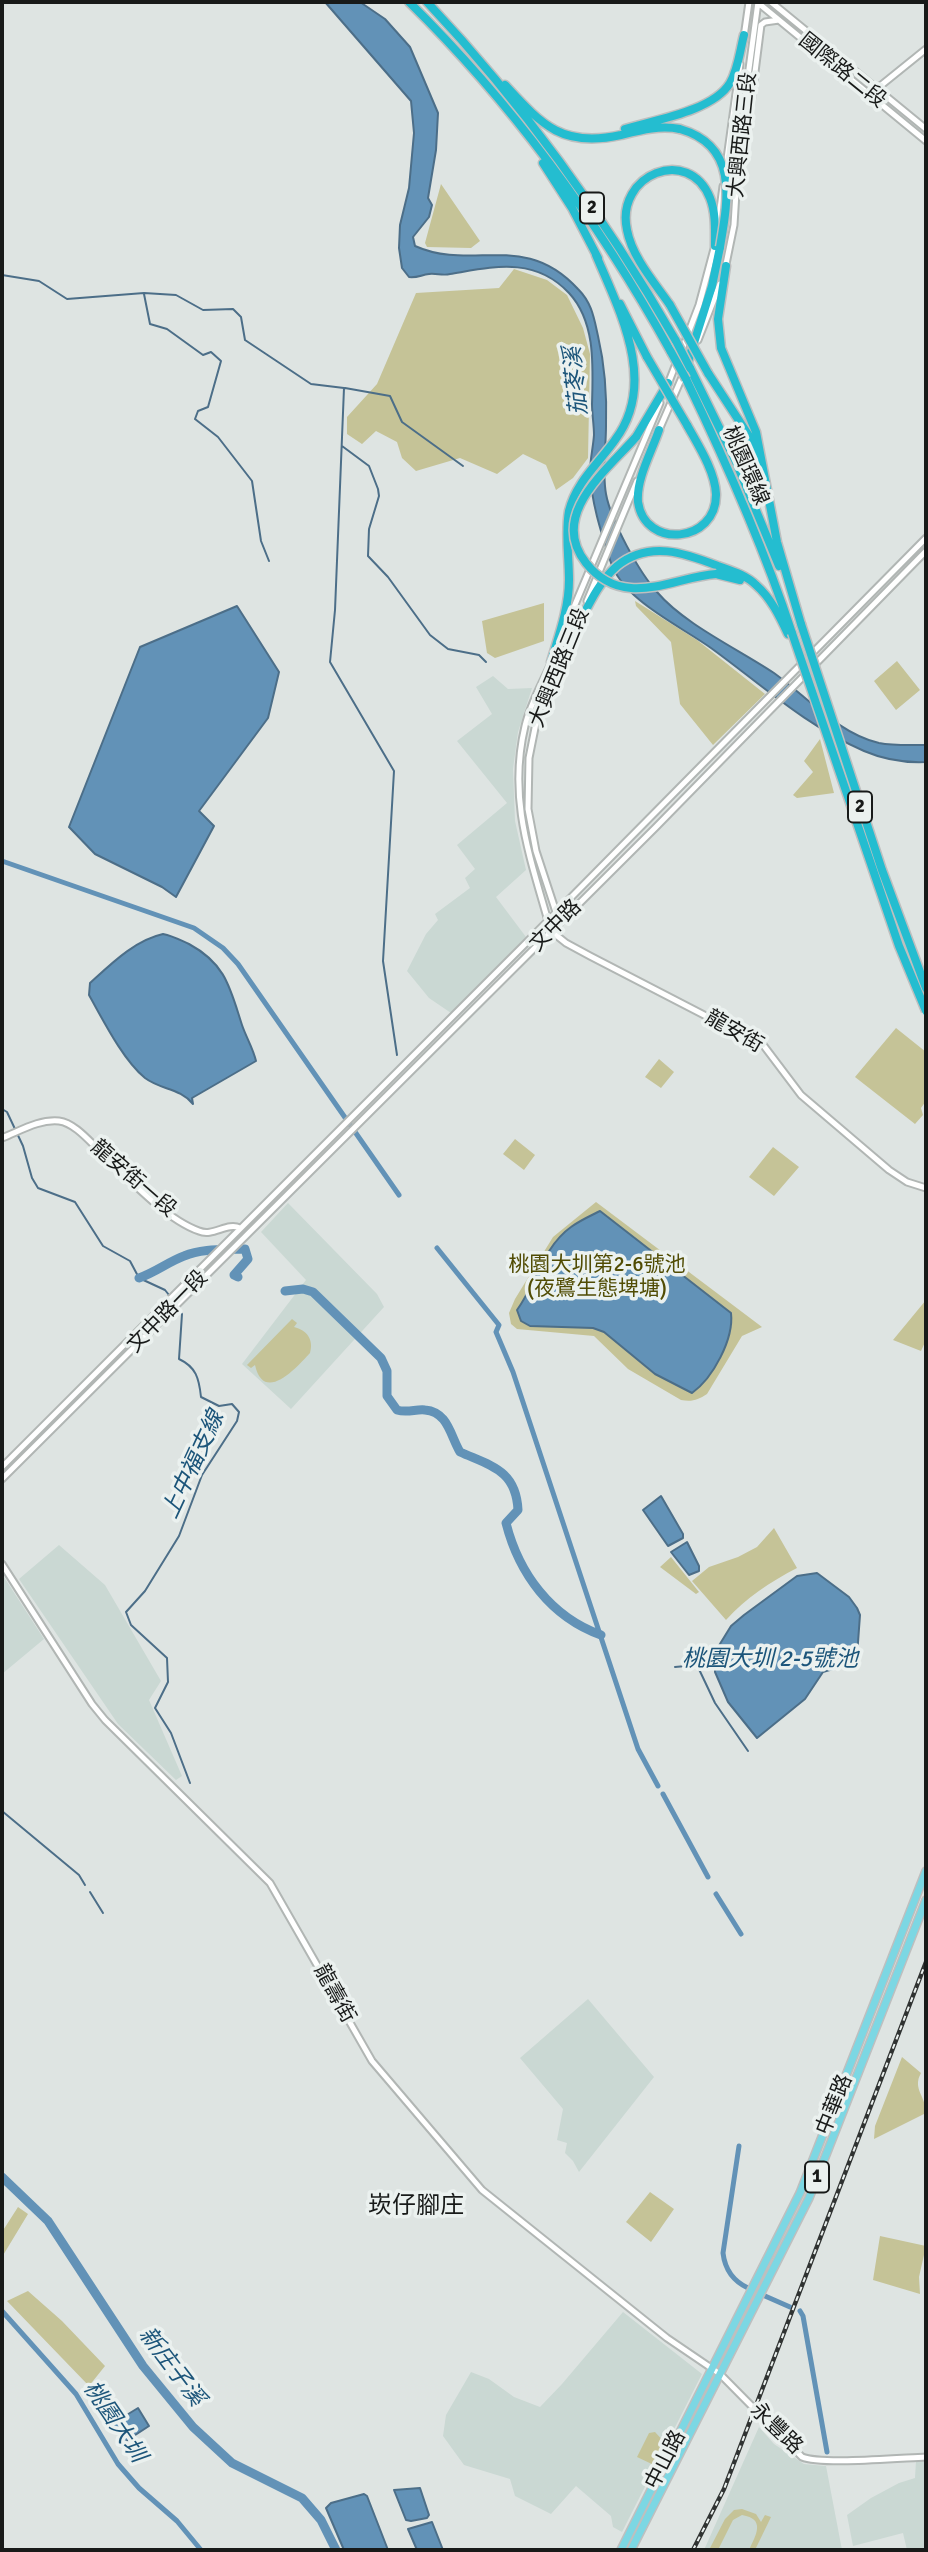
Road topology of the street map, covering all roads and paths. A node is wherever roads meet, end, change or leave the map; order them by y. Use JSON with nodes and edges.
{"nodes":[{"id":1,"x":409,"y":2,"type":"edge"},
{"id":2,"x":427,"y":2,"type":"edge"},
{"id":3,"x":749,"y":2,"type":"edge"},
{"id":4,"x":758,"y":2,"type":"edge"},
{"id":5,"x":771,"y":2,"type":"edge"},
{"id":6,"x":779,"y":20,"type":"junction"},
{"id":7,"x":744,"y":35,"type":"junction"},
{"id":8,"x":926,"y":49,"type":"edge"},
{"id":9,"x":498,"y":81,"type":"junction"},
{"id":10,"x":877,"y":89,"type":"junction"},
{"id":11,"x":871,"y":95,"type":"junction"},
{"id":12,"x":515,"y":121,"type":"junction"},
{"id":13,"x":926,"y":130,"type":"edge"},
{"id":14,"x":581,"y":138,"type":"junction"},
{"id":15,"x":926,"y":141,"type":"edge"},
{"id":16,"x":739,"y":143,"type":"junction"},
{"id":17,"x":717,"y":247,"type":"junction"},
{"id":18,"x":596,"y":255,"type":"junction"},
{"id":19,"x":726,"y":266,"type":"junction"},
{"id":20,"x":687,"y":372,"type":"junction"},
{"id":21,"x":668,"y":383,"type":"junction"},
{"id":22,"x":659,"y":430,"type":"junction"},
{"id":23,"x":770,"y":503,"type":"junction"},
{"id":24,"x":926,"y":538,"type":"edge"},
{"id":25,"x":926,"y":551,"type":"edge"},
{"id":26,"x":770,"y":602,"type":"junction"},
{"id":27,"x":801,"y":624,"type":"junction"},
{"id":28,"x":574,"y":633,"type":"junction"},
{"id":29,"x":790,"y":634,"type":"junction"},
{"id":30,"x":551,"y":663,"type":"junction"},
{"id":31,"x":779,"y":689,"type":"junction"},
{"id":32,"x":786,"y":695,"type":"junction"},
{"id":33,"x":556,"y":912,"type":"junction"},
{"id":34,"x":548,"y":920,"type":"junction"},
{"id":35,"x":551,"y":931,"type":"junction"},
{"id":36,"x":926,"y":988,"type":"edge"},
{"id":37,"x":926,"y":1011,"type":"edge"},
{"id":38,"x":391,"y":1077,"type":"junction"},
{"id":39,"x":396,"y":1083,"type":"junction"},
{"id":40,"x":4,"y":1137,"type":"edge"},
{"id":41,"x":329,"y":1138,"type":"joint"},
{"id":42,"x":335,"y":1146,"type":"joint"},
{"id":43,"x":926,"y":1188,"type":"edge"},
{"id":44,"x":240,"y":1228,"type":"junction"},
{"id":45,"x":244,"y":1235,"type":"junction"},
{"id":46,"x":75,"y":1393,"type":"junction"},
{"id":47,"x":82,"y":1399,"type":"junction"},
{"id":48,"x":2,"y":1466,"type":"edge"},
{"id":49,"x":2,"y":1479,"type":"edge"},
{"id":50,"x":2,"y":1564,"type":"edge"},
{"id":51,"x":926,"y":1871,"type":"edge"},
{"id":52,"x":926,"y":1900,"type":"edge"},
{"id":53,"x":711,"y":2370,"type":"junction"},
{"id":54,"x":720,"y":2374,"type":"junction"},
{"id":55,"x":926,"y":2457,"type":"edge"},
{"id":56,"x":621,"y":2550,"type":"edge"},
{"id":57,"x":631,"y":2550,"type":"edge"}],
"edges":[{"from":1,"to":12,"type":"highway","name":"桃園環線","number":"2"},
{"from":2,"to":9,"type":"highway"},
{"from":3,"to":7,"type":"street","name":"大興西路三段"},
{"from":4,"to":6,"type":"street","name":"國際路二段"},
{"from":4,"to":16,"type":"street","name":"大興西路三段"},
{"from":5,"to":10,"type":"street","name":"國際路二段"},
{"from":6,"to":11,"type":"street","name":"國際路二段"},
{"from":6,"to":16,"type":"street"},
{"from":7,"to":14,"type":"highway"},
{"from":7,"to":17,"type":"street","name":"大興西路三段"},
{"from":8,"to":10,"type":"street"},
{"from":9,"to":14,"type":"highway"},
{"from":9,"to":20,"type":"highway","name":"桃園環線","number":"2","bridge":true},
{"from":10,"to":11,"type":"street"},
{"from":10,"to":13,"type":"street","name":"國際路二段"},
{"from":11,"to":15,"type":"street","name":"國際路二段"},
{"from":12,"to":18,"type":"highway"},
{"from":12,"to":20,"type":"highway","name":"桃園環線","number":"2","bridge":true},
{"from":14,"to":17,"type":"highway","bridge":true},
{"from":16,"to":19,"type":"street","name":"大興西路三段"},
{"from":17,"to":20,"type":"highway"},
{"from":17,"to":21,"type":"street","name":"大興西路三段"},
{"from":17,"to":23,"type":"highway","bridge":true},
{"from":18,"to":22,"type":"highway","bridge":true},
{"from":18,"to":30,"type":"highway"},
{"from":19,"to":20,"type":"street","name":"大興西路三段"},
{"from":19,"to":23,"type":"highway"},
{"from":20,"to":22,"type":"street","name":"大興西路三段"},
{"from":20,"to":27,"type":"highway","name":"桃園環線","number":"2"},
{"from":20,"to":29,"type":"highway","name":"桃園環線","number":"2"},
{"from":21,"to":26,"type":"highway","bridge":true},
{"from":21,"to":30,"type":"street","name":"大興西路三段"},
{"from":22,"to":28,"type":"street","name":"大興西路三段"},
{"from":23,"to":27,"type":"highway"},
{"from":24,"to":31,"type":"street","name":"文中路"},
{"from":25,"to":32,"type":"street","name":"文中路"},
{"from":26,"to":28,"type":"highway"},
{"from":26,"to":29,"type":"highway"},
{"from":27,"to":36,"type":"highway","name":"桃園環線","number":"2","bridge":true},
{"from":28,"to":33,"type":"street","name":"大興西路三段"},
{"from":29,"to":37,"type":"highway","number":"2","bridge":true},
{"from":30,"to":34,"type":"street","name":"大興西路三段"},
{"from":31,"to":32,"type":"street"},
{"from":31,"to":33,"type":"street","name":"文中路"},
{"from":32,"to":35,"type":"street","name":"文中路"},
{"from":33,"to":34,"type":"street","name":"文中路"},
{"from":33,"to":35,"type":"street"},
{"from":34,"to":35,"type":"street","name":"大興西路三段"},
{"from":34,"to":38,"type":"street","name":"文中路"},
{"from":35,"to":39,"type":"street","name":"文中路"},
{"from":35,"to":43,"type":"street","name":"龍安街"},
{"from":38,"to":39,"type":"street"},
{"from":38,"to":41,"type":"street","name":"文中路"},
{"from":39,"to":42,"type":"street","name":"文中路"},
{"from":40,"to":44,"type":"street","name":"龍安街一段"},
{"from":41,"to":44,"type":"street","name":"文中路一段"},
{"from":42,"to":45,"type":"street","name":"文中路一段"},
{"from":44,"to":45,"type":"street"},
{"from":44,"to":46,"type":"street","name":"文中路一段"},
{"from":45,"to":47,"type":"street","name":"文中路一段"},
{"from":46,"to":47,"type":"street"},
{"from":46,"to":48,"type":"street","name":"文中路一段"},
{"from":47,"to":49,"type":"street","name":"文中路一段"},
{"from":50,"to":53,"type":"street","name":"龍壽街"},
{"from":51,"to":53,"type":"main road","name":"中華路","number":"1"},
{"from":52,"to":54,"type":"main road","name":"中華路","number":"1"},
{"from":53,"to":54,"type":"street","name":"龍壽街"},
{"from":53,"to":56,"type":"main road","name":"中山路","number":"1"},
{"from":54,"to":55,"type":"street","name":"永豐路"},
{"from":54,"to":57,"type":"main road","name":"中山路","number":"1"}]}
